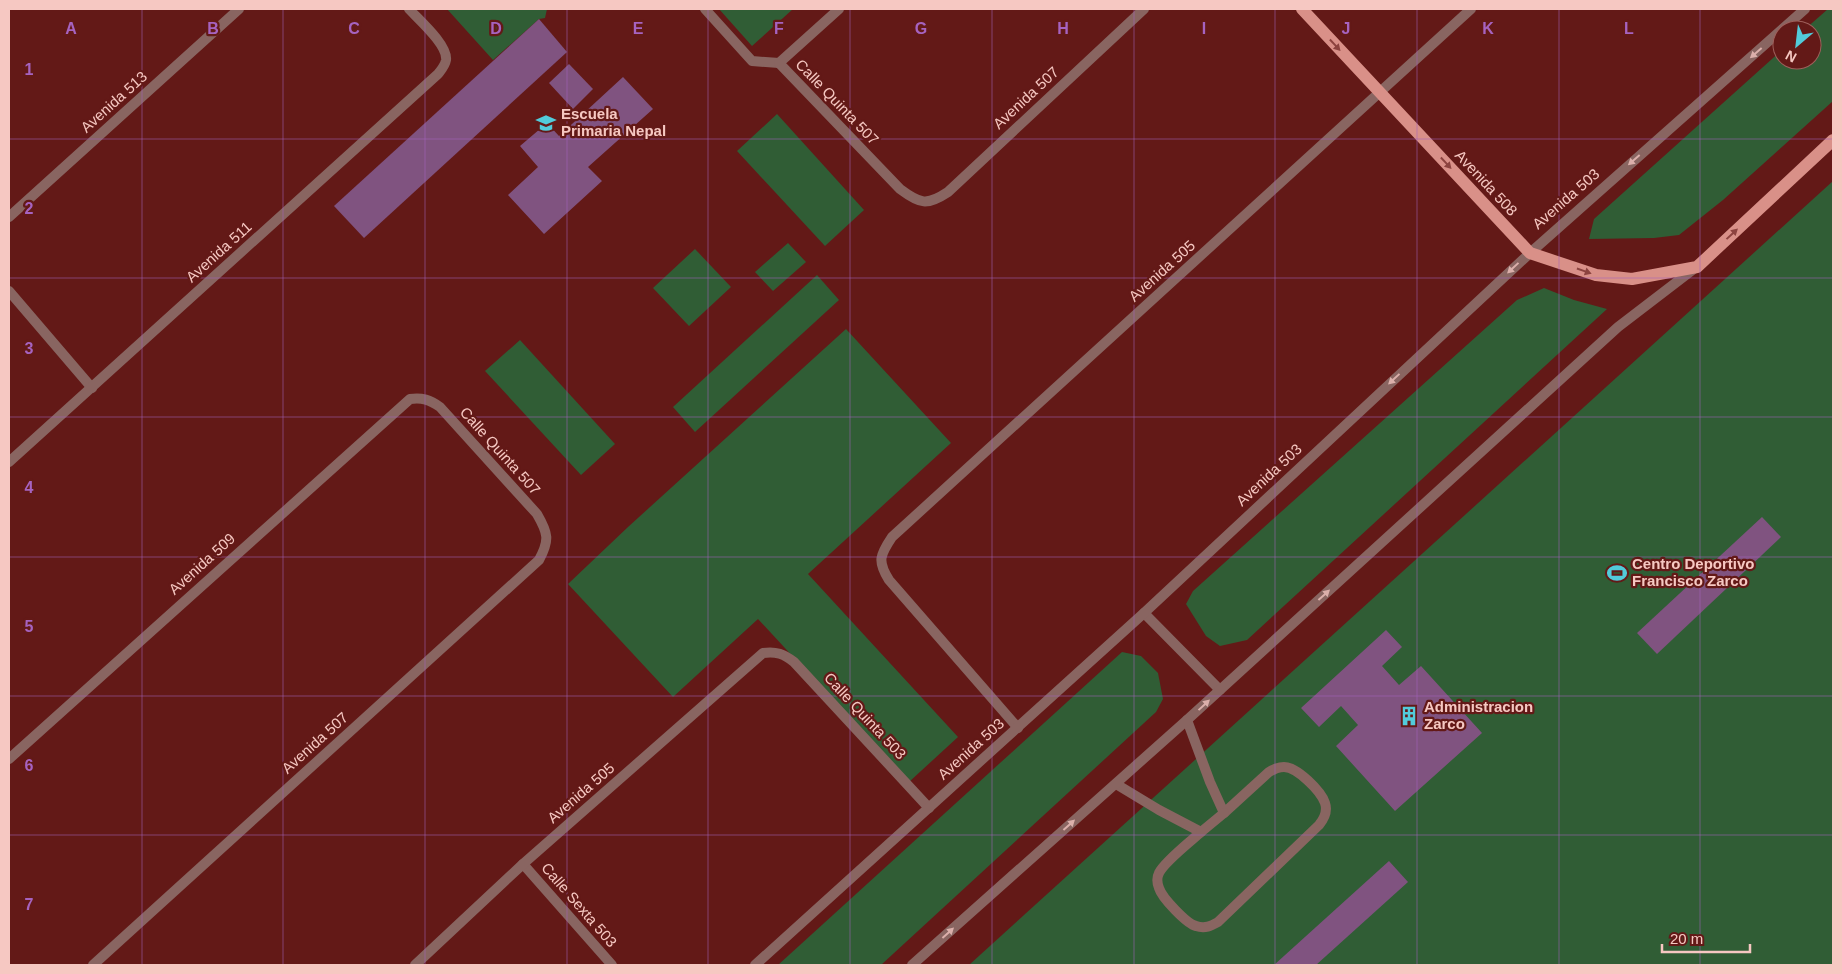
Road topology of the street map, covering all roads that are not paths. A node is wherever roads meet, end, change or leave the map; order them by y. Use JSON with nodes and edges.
{"nodes":[{"id":1,"x":238,"y":9,"type":"edge"},
{"id":2,"x":409,"y":9,"type":"edge"},
{"id":3,"x":705,"y":9,"type":"edge"},
{"id":4,"x":839,"y":9,"type":"edge"},
{"id":5,"x":1144,"y":9,"type":"edge"},
{"id":6,"x":1302,"y":9,"type":"edge"},
{"id":7,"x":1471,"y":9,"type":"edge"},
{"id":8,"x":1805,"y":9,"type":"edge"},
{"id":9,"x":779,"y":64,"type":"junction"},
{"id":10,"x":1379,"y":92,"type":"junction"},
{"id":11,"x":1833,"y":140,"type":"edge"},
{"id":12,"x":926,"y":203,"type":"joint"},
{"id":13,"x":9,"y":217,"type":"edge"},
{"id":14,"x":1530,"y":253,"type":"junction"},
{"id":15,"x":1697,"y":267,"type":"junction"},
{"id":16,"x":9,"y":291,"type":"edge"},
{"id":17,"x":92,"y":388,"type":"junction"},
{"id":18,"x":418,"y":398,"type":"joint"},
{"id":19,"x":9,"y":462,"type":"edge"},
{"id":20,"x":548,"y":537,"type":"joint"},
{"id":21,"x":1144,"y":613,"type":"junction"},
{"id":22,"x":773,"y":652,"type":"joint"},
{"id":23,"x":1220,"y":690,"type":"junction"},
{"id":24,"x":1187,"y":720,"type":"junction"},
{"id":25,"x":1018,"y":728,"type":"junction"},
{"id":26,"x":9,"y":759,"type":"edge"},
{"id":27,"x":1116,"y":784,"type":"junction"},
{"id":28,"x":929,"y":808,"type":"junction"},
{"id":29,"x":1224,"y":813,"type":"junction"},
{"id":30,"x":1201,"y":832,"type":"junction"},
{"id":31,"x":523,"y":864,"type":"junction"},
{"id":32,"x":93,"y":965,"type":"edge"},
{"id":33,"x":415,"y":965,"type":"edge"},
{"id":34,"x":612,"y":965,"type":"edge"},
{"id":35,"x":754,"y":965,"type":"edge"},
{"id":36,"x":912,"y":965,"type":"edge"}],
"edges":[{"from":1,"to":13,"type":"street","name":"Avenida 513"},
{"from":2,"to":17,"type":"street","name":"Avenida 511"},
{"from":3,"to":9,"type":"street","name":"Calle Quinta 507"},
{"from":4,"to":9,"type":"street"},
{"from":5,"to":12,"type":"street","name":"Avenida 507"},
{"from":6,"to":10,"type":"main road","name":"Avenida 508","one_way":true},
{"from":7,"to":10,"type":"street","name":"Avenida 505"},
{"from":8,"to":14,"type":"street","name":"Avenida 503","one_way":true},
{"from":9,"to":12,"type":"street","name":"Calle Quinta 507"},
{"from":10,"to":14,"type":"main road","name":"Avenida 508","one_way":true},
{"from":10,"to":25,"type":"street","name":"Avenida 505"},
{"from":15,"to":11,"type":"main road","one_way":true},
{"from":14,"to":15,"type":"main road","name":"Avenida 508","one_way":true},
{"from":14,"to":21,"type":"street","name":"Avenida 503","one_way":true},
{"from":23,"to":15,"type":"street","one_way":true},
{"from":16,"to":17,"type":"street"},
{"from":17,"to":19,"type":"street","name":"Avenida 511"},
{"from":18,"to":20,"type":"street","name":"Calle Quinta 507"},
{"from":18,"to":26,"type":"street","name":"Avenida 509"},
{"from":20,"to":32,"type":"street","name":"Avenida 507"},
{"from":21,"to":23,"type":"street"},
{"from":21,"to":25,"type":"street","name":"Avenida 503"},
{"from":22,"to":28,"type":"street","name":"Calle Quinta 503"},
{"from":22,"to":31,"type":"street","name":"Avenida 505"},
{"from":24,"to":23,"type":"street","one_way":true},
{"from":24,"to":27,"type":"street"},
{"from":24,"to":29,"type":"street"},
{"from":25,"to":28,"type":"street","name":"Avenida 503"},
{"from":27,"to":30,"type":"street"},
{"from":36,"to":27,"type":"street","one_way":true},
{"from":28,"to":35,"type":"street","name":"Avenida 503"},
{"from":29,"to":30,"type":"street"},
{"from":29,"to":30,"type":"street"},
{"from":31,"to":33,"type":"street","name":"Avenida 505"},
{"from":31,"to":34,"type":"street","name":"Calle Sexta 503"}]}
